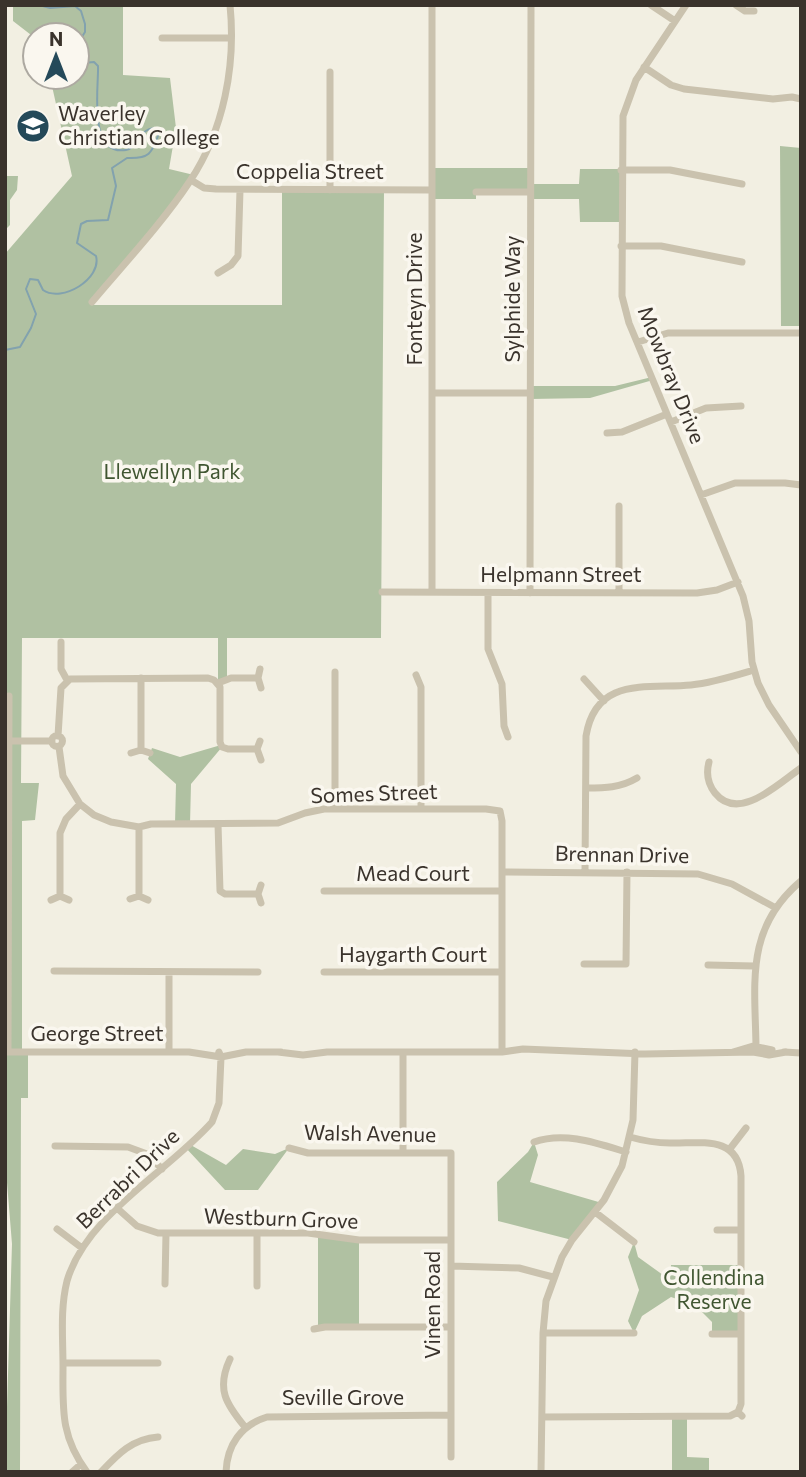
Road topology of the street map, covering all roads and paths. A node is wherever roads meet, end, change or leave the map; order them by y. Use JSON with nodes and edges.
{"nodes":[{"id":1,"x":230,"y":5,"type":"edge"},
{"id":2,"x":432,"y":5,"type":"edge"},
{"id":3,"x":531,"y":5,"type":"edge"},
{"id":4,"x":651,"y":5,"type":"edge"},
{"id":5,"x":686,"y":5,"type":"edge"},
{"id":6,"x":736,"y":5,"type":"edge"},
{"id":7,"x":754,"y":12,"type":"dead end"},
{"id":8,"x":675,"y":21,"type":"junction"},
{"id":9,"x":162,"y":38,"type":"dead end"},
{"id":10,"x":231,"y":38,"type":"junction"},
{"id":11,"x":644,"y":67,"type":"junction"},
{"id":12,"x":330,"y":72,"type":"dead end"},
{"id":13,"x":801,"y":99,"type":"edge"},
{"id":14,"x":621,"y":170,"type":"junction"},
{"id":15,"x":191,"y":180,"type":"junction"},
{"id":16,"x":742,"y":184,"type":"dead end"},
{"id":17,"x":240,"y":190,"type":"junction"},
{"id":18,"x":330,"y":190,"type":"junction"},
{"id":19,"x":432,"y":190,"type":"junction"},
{"id":20,"x":476,"y":192,"type":"dead end"},
{"id":21,"x":530,"y":192,"type":"junction"},
{"id":22,"x":621,"y":246,"type":"junction"},
{"id":23,"x":742,"y":262,"type":"dead end"},
{"id":24,"x":218,"y":273,"type":"dead end"},
{"id":25,"x":92,"y":302,"type":"dead end"},
{"id":26,"x":801,"y":333,"type":"edge"},
{"id":27,"x":638,"y":342,"type":"junction"},
{"id":28,"x":432,"y":393,"type":"junction"},
{"id":29,"x":530,"y":393,"type":"junction"},
{"id":30,"x":741,"y":406,"type":"dead end"},
{"id":31,"x":669,"y":418,"type":"junction"},
{"id":32,"x":607,"y":433,"type":"dead end"},
{"id":33,"x":801,"y":485,"type":"edge"},
{"id":34,"x":701,"y":495,"type":"junction"},
{"id":35,"x":620,"y":506,"type":"dead end"},
{"id":36,"x":738,"y":582,"type":"junction"},
{"id":37,"x":382,"y":592,"type":"dead end"},
{"id":38,"x":432,"y":592,"type":"junction"},
{"id":39,"x":488,"y":593,"type":"junction"},
{"id":40,"x":530,"y":593,"type":"junction"},
{"id":41,"x":619,"y":593,"type":"junction"},
{"id":42,"x":61,"y":642,"type":"dead end"},
{"id":43,"x":260,"y":669,"type":"dead end"},
{"id":44,"x":754,"y":670,"type":"junction"},
{"id":45,"x":335,"y":672,"type":"dead end"},
{"id":46,"x":416,"y":675,"type":"dead end"},
{"id":47,"x":141,"y":678,"type":"junction"},
{"id":48,"x":258,"y":678,"type":"junction"},
{"id":49,"x":584,"y":679,"type":"dead end"},
{"id":50,"x":67,"y":680,"type":"junction"},
{"id":51,"x":218,"y":683,"type":"junction"},
{"id":52,"x":261,"y":688,"type":"dead end"},
{"id":53,"x":9,"y":696,"type":"dead end"},
{"id":54,"x":604,"y":701,"type":"junction"},
{"id":55,"x":508,"y":737,"type":"dead end"},
{"id":56,"x":55,"y":738,"type":"junction"},
{"id":57,"x":9,"y":741,"type":"junction"},
{"id":58,"x":141,"y":750,"type":"junction"},
{"id":59,"x":801,"y":751,"type":"edge"},
{"id":60,"x":131,"y":753,"type":"dead end"},
{"id":61,"x":150,"y":753,"type":"dead end"},
{"id":62,"x":261,"y":760,"type":"dead end"},
{"id":63,"x":709,"y":762,"type":"dead end"},
{"id":64,"x":801,"y":768,"type":"edge"},
{"id":65,"x":637,"y":778,"type":"dead end"},
{"id":66,"x":586,"y":788,"type":"junction"},
{"id":67,"x":80,"y":804,"type":"junction"},
{"id":68,"x":335,"y":808,"type":"junction"},
{"id":69,"x":421,"y":809,"type":"junction"},
{"id":70,"x":218,"y":824,"type":"junction"},
{"id":71,"x":139,"y":827,"type":"junction"},
{"id":72,"x":502,"y":872,"type":"junction"},
{"id":73,"x":585,"y":872,"type":"junction"},
{"id":74,"x":626,"y":872,"type":"junction"},
{"id":75,"x":801,"y":881,"type":"edge"},
{"id":76,"x":261,"y":886,"type":"dead end"},
{"id":77,"x":324,"y":891,"type":"dead end"},
{"id":78,"x":502,"y":891,"type":"junction"},
{"id":79,"x":258,"y":894,"type":"junction"},
{"id":80,"x":60,"y":896,"type":"junction"},
{"id":81,"x":139,"y":896,"type":"junction"},
{"id":82,"x":51,"y":900,"type":"dead end"},
{"id":83,"x":69,"y":900,"type":"dead end"},
{"id":84,"x":130,"y":900,"type":"dead end"},
{"id":85,"x":148,"y":900,"type":"dead end"},
{"id":86,"x":261,"y":903,"type":"dead end"},
{"id":87,"x":775,"y":908,"type":"junction"},
{"id":88,"x":584,"y":964,"type":"dead end"},
{"id":89,"x":708,"y":965,"type":"dead end"},
{"id":90,"x":754,"y":966,"type":"junction"},
{"id":91,"x":54,"y":971,"type":"dead end"},
{"id":92,"x":258,"y":971,"type":"dead end"},
{"id":93,"x":169,"y":972,"type":"junction"},
{"id":94,"x":324,"y":972,"type":"dead end"},
{"id":95,"x":502,"y":972,"type":"junction"},
{"id":96,"x":753,"y":1048,"type":"junction"},
{"id":97,"x":7,"y":1052,"type":"edge"},
{"id":98,"x":169,"y":1052,"type":"junction"},
{"id":99,"x":403,"y":1052,"type":"junction"},
{"id":100,"x":502,"y":1052,"type":"junction"},
{"id":101,"x":634,"y":1053,"type":"junction"},
{"id":102,"x":801,"y":1053,"type":"edge"},
{"id":103,"x":219,"y":1056,"type":"junction"},
{"id":104,"x":746,"y":1128,"type":"dead end"},
{"id":105,"x":631,"y":1137,"type":"junction"},
{"id":106,"x":534,"y":1142,"type":"dead end"},
{"id":107,"x":55,"y":1146,"type":"dead end"},
{"id":108,"x":289,"y":1148,"type":"dead end"},
{"id":109,"x":729,"y":1150,"type":"junction"},
{"id":110,"x":403,"y":1152,"type":"junction"},
{"id":111,"x":626,"y":1152,"type":"junction"},
{"id":112,"x":451,"y":1153,"type":"joint"},
{"id":113,"x":162,"y":1169,"type":"junction"},
{"id":114,"x":118,"y":1209,"type":"junction"},
{"id":115,"x":595,"y":1212,"type":"junction"},
{"id":116,"x":57,"y":1229,"type":"dead end"},
{"id":117,"x":717,"y":1230,"type":"dead end"},
{"id":118,"x":741,"y":1230,"type":"junction"},
{"id":119,"x":166,"y":1233,"type":"junction"},
{"id":120,"x":257,"y":1234,"type":"junction"},
{"id":121,"x":450,"y":1240,"type":"junction"},
{"id":122,"x":634,"y":1242,"type":"dead end"},
{"id":123,"x":82,"y":1248,"type":"junction"},
{"id":124,"x":451,"y":1266,"type":"junction"},
{"id":125,"x":553,"y":1276,"type":"junction"},
{"id":126,"x":165,"y":1284,"type":"dead end"},
{"id":127,"x":257,"y":1286,"type":"dead end"},
{"id":128,"x":450,"y":1327,"type":"junction"},
{"id":129,"x":314,"y":1329,"type":"dead end"},
{"id":130,"x":543,"y":1333,"type":"junction"},
{"id":131,"x":634,"y":1333,"type":"dead end"},
{"id":132,"x":712,"y":1334,"type":"dead end"},
{"id":133,"x":741,"y":1334,"type":"junction"},
{"id":134,"x":230,"y":1359,"type":"dead end"},
{"id":135,"x":63,"y":1363,"type":"junction"},
{"id":136,"x":158,"y":1363,"type":"dead end"},
{"id":137,"x":451,"y":1415,"type":"junction"},
{"id":138,"x":542,"y":1417,"type":"junction"},
{"id":139,"x":245,"y":1427,"type":"junction"},
{"id":140,"x":158,"y":1437,"type":"dead end"},
{"id":141,"x":451,"y":1457,"type":"dead end"},
{"id":142,"x":81,"y":1464,"type":"junction"},
{"id":143,"x":72,"y":1472,"type":"edge"},
{"id":144,"x":87,"y":1472,"type":"edge"},
{"id":145,"x":102,"y":1472,"type":"edge"},
{"id":146,"x":226,"y":1472,"type":"edge"},
{"id":147,"x":541,"y":1472,"type":"edge"}],
"edges":[{"from":1,"to":10,"type":"street"},
{"from":2,"to":19,"type":"street","name":"Fonteyn Drive"},
{"from":3,"to":21,"type":"street","name":"Sylphide Way"},
{"from":4,"to":8,"type":"street"},
{"from":5,"to":8,"type":"street","name":"Mowbray Drive"},
{"from":6,"to":7,"type":"street"},
{"from":8,"to":11,"type":"street","name":"Mowbray Drive"},
{"from":9,"to":10,"type":"street"},
{"from":10,"to":15,"type":"street"},
{"from":11,"to":13,"type":"street"},
{"from":11,"to":14,"type":"street","name":"Mowbray Drive"},
{"from":12,"to":18,"type":"street"},
{"from":14,"to":16,"type":"street"},
{"from":14,"to":22,"type":"street","name":"Mowbray Drive"},
{"from":15,"to":17,"type":"street","name":"Coppelia Street"},
{"from":15,"to":25,"type":"street"},
{"from":17,"to":18,"type":"street","name":"Coppelia Street"},
{"from":17,"to":24,"type":"street"},
{"from":18,"to":19,"type":"street","name":"Coppelia Street"},
{"from":19,"to":28,"type":"street","name":"Fonteyn Drive"},
{"from":20,"to":21,"type":"street"},
{"from":21,"to":29,"type":"street","name":"Sylphide Way"},
{"from":22,"to":23,"type":"street"},
{"from":22,"to":27,"type":"street","name":"Mowbray Drive"},
{"from":26,"to":27,"type":"street"},
{"from":27,"to":31,"type":"street","name":"Mowbray Drive"},
{"from":28,"to":29,"type":"street"},
{"from":28,"to":38,"type":"street","name":"Fonteyn Drive"},
{"from":29,"to":40,"type":"street","name":"Sylphide Way"},
{"from":30,"to":31,"type":"street"},
{"from":31,"to":32,"type":"street"},
{"from":31,"to":34,"type":"street","name":"Mowbray Drive"},
{"from":33,"to":34,"type":"street"},
{"from":34,"to":36,"type":"street","name":"Mowbray Drive"},
{"from":35,"to":41,"type":"street"},
{"from":36,"to":41,"type":"street","name":"Helpmann Street"},
{"from":36,"to":44,"type":"street","name":"Mowbray Drive"},
{"from":37,"to":38,"type":"street","name":"Helpmann Street"},
{"from":38,"to":39,"type":"street","name":"Helpmann Street"},
{"from":39,"to":40,"type":"street","name":"Helpmann Street"},
{"from":39,"to":55,"type":"street"},
{"from":40,"to":41,"type":"street","name":"Helpmann Street"},
{"from":42,"to":50,"type":"street"},
{"from":43,"to":48,"type":"street"},
{"from":44,"to":54,"type":"street"},
{"from":44,"to":59,"type":"street","name":"Mowbray Drive"},
{"from":45,"to":68,"type":"street"},
{"from":46,"to":69,"type":"street"},
{"from":47,"to":50,"type":"street"},
{"from":47,"to":51,"type":"street"},
{"from":47,"to":58,"type":"street"},
{"from":48,"to":51,"type":"street"},
{"from":48,"to":52,"type":"street"},
{"from":49,"to":54,"type":"street"},
{"from":50,"to":56,"type":"street"},
{"from":51,"to":62,"type":"street"},
{"from":53,"to":57,"type":"street"},
{"from":54,"to":66,"type":"street"},
{"from":56,"to":57,"type":"street"},
{"from":56,"to":67,"type":"street"},
{"from":57,"to":97,"type":"street"},
{"from":58,"to":60,"type":"street"},
{"from":58,"to":61,"type":"street"},
{"from":63,"to":64,"type":"street"},
{"from":65,"to":66,"type":"street"},
{"from":66,"to":73,"type":"street"},
{"from":67,"to":71,"type":"street","name":"Somes Street"},
{"from":67,"to":80,"type":"street"},
{"from":68,"to":69,"type":"street","name":"Somes Street"},
{"from":68,"to":70,"type":"street","name":"Somes Street"},
{"from":69,"to":72,"type":"street","name":"Somes Street"},
{"from":70,"to":71,"type":"street","name":"Somes Street"},
{"from":70,"to":79,"type":"street"},
{"from":71,"to":81,"type":"street"},
{"from":72,"to":73,"type":"street","name":"Brennan Drive"},
{"from":72,"to":78,"type":"street","name":"Somes Street"},
{"from":73,"to":74,"type":"street","name":"Brennan Drive"},
{"from":74,"to":87,"type":"street","name":"Brennan Drive"},
{"from":74,"to":88,"type":"street"},
{"from":75,"to":87,"type":"street"},
{"from":76,"to":79,"type":"street"},
{"from":77,"to":78,"type":"street","name":"Mead Court"},
{"from":78,"to":95,"type":"street","name":"Somes Street"},
{"from":79,"to":86,"type":"street"},
{"from":80,"to":82,"type":"street"},
{"from":80,"to":83,"type":"street"},
{"from":81,"to":84,"type":"street"},
{"from":81,"to":85,"type":"street"},
{"from":87,"to":90,"type":"street"},
{"from":89,"to":90,"type":"street"},
{"from":90,"to":96,"type":"street"},
{"from":91,"to":93,"type":"street"},
{"from":92,"to":93,"type":"street"},
{"from":93,"to":98,"type":"street"},
{"from":94,"to":95,"type":"street","name":"Haygarth Court"},
{"from":95,"to":100,"type":"street","name":"Somes Street"},
{"from":96,"to":101,"type":"street","name":"George Street"},
{"from":96,"to":102,"type":"street","name":"George Street"},
{"from":97,"to":98,"type":"street","name":"George Street"},
{"from":98,"to":103,"type":"street","name":"George Street"},
{"from":99,"to":100,"type":"street","name":"George Street"},
{"from":99,"to":103,"type":"street","name":"George Street"},
{"from":99,"to":110,"type":"street"},
{"from":100,"to":101,"type":"street","name":"George Street"},
{"from":101,"to":105,"type":"street"},
{"from":103,"to":113,"type":"street","name":"Berrabri Drive"},
{"from":104,"to":109,"type":"street"},
{"from":105,"to":109,"type":"street"},
{"from":105,"to":111,"type":"street"},
{"from":106,"to":111,"type":"street"},
{"from":107,"to":113,"type":"street"},
{"from":108,"to":110,"type":"street","name":"Walsh Avenue"},
{"from":109,"to":118,"type":"street"},
{"from":110,"to":112,"type":"street","name":"Walsh Avenue"},
{"from":111,"to":115,"type":"street"},
{"from":112,"to":121,"type":"street","name":"Vinen Road"},
{"from":113,"to":114,"type":"street","name":"Berrabri Drive"},
{"from":114,"to":119,"type":"street","name":"Westburn Grove"},
{"from":114,"to":123,"type":"street","name":"Berrabri Drive"},
{"from":115,"to":122,"type":"street"},
{"from":115,"to":125,"type":"street"},
{"from":116,"to":123,"type":"street"},
{"from":117,"to":118,"type":"street"},
{"from":118,"to":133,"type":"street"},
{"from":119,"to":120,"type":"street","name":"Westburn Grove"},
{"from":119,"to":126,"type":"street"},
{"from":120,"to":121,"type":"street","name":"Westburn Grove"},
{"from":120,"to":127,"type":"street"},
{"from":121,"to":124,"type":"street","name":"Vinen Road"},
{"from":123,"to":135,"type":"street","name":"Berrabri Drive"},
{"from":124,"to":125,"type":"street"},
{"from":124,"to":128,"type":"street","name":"Vinen Road"},
{"from":125,"to":130,"type":"street"},
{"from":128,"to":129,"type":"street"},
{"from":128,"to":137,"type":"street","name":"Vinen Road"},
{"from":130,"to":131,"type":"street"},
{"from":130,"to":138,"type":"street"},
{"from":132,"to":133,"type":"street"},
{"from":133,"to":138,"type":"street"},
{"from":134,"to":139,"type":"street"},
{"from":135,"to":136,"type":"street"},
{"from":135,"to":142,"type":"street","name":"Berrabri Drive"},
{"from":137,"to":139,"type":"street","name":"Seville Grove"},
{"from":137,"to":141,"type":"street","name":"Vinen Road"},
{"from":138,"to":147,"type":"street"},
{"from":139,"to":146,"type":"street"},
{"from":140,"to":145,"type":"street"},
{"from":142,"to":143,"type":"street"},
{"from":142,"to":144,"type":"street","name":"Berrabri Drive"}]}
